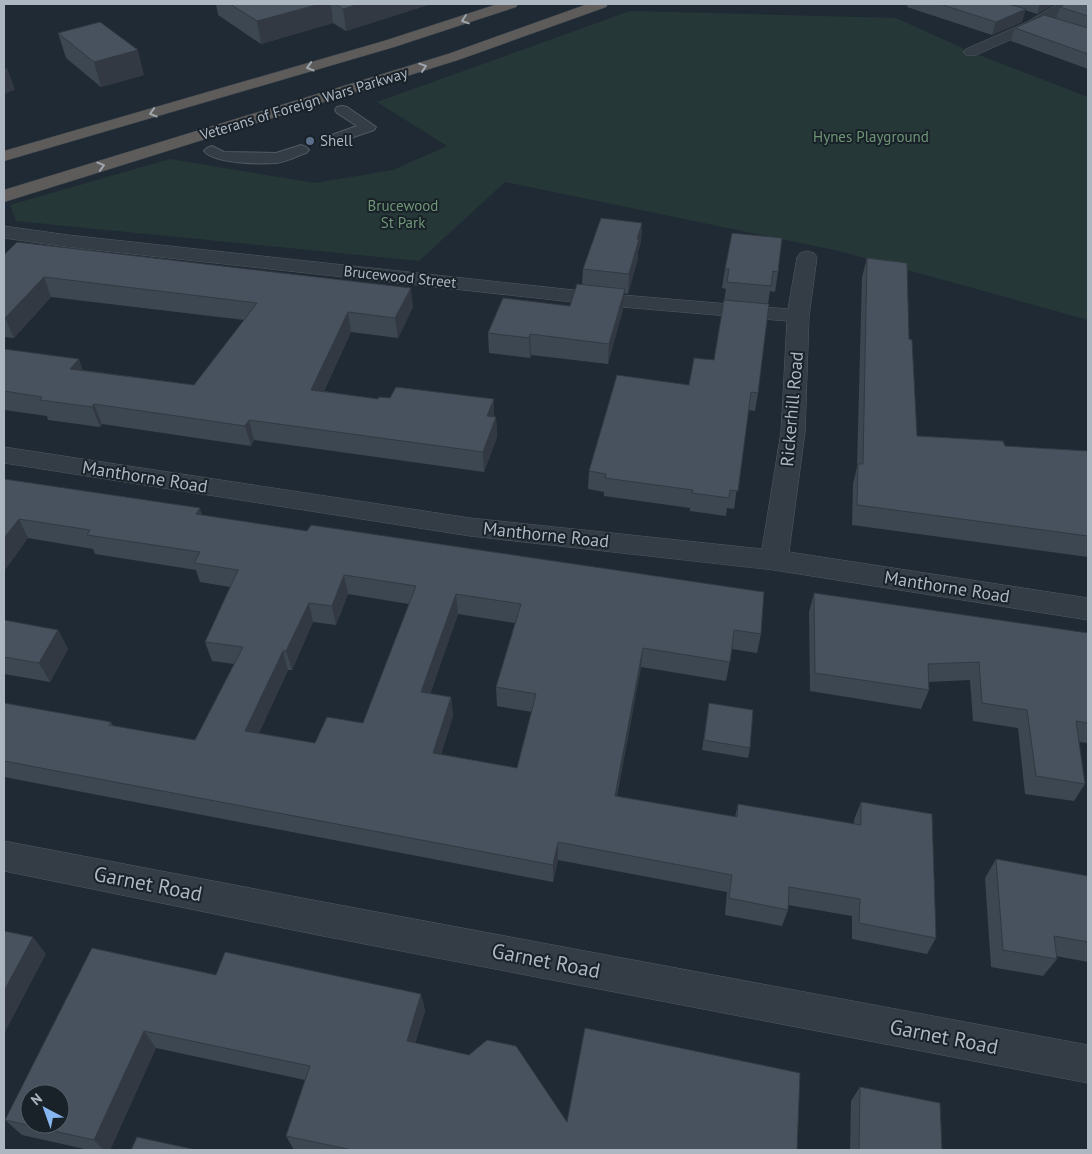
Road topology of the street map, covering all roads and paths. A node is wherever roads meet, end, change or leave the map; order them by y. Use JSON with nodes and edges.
{"nodes":[{"id":1,"x":511,"y":4,"type":"edge"},
{"id":2,"x":601,"y":4,"type":"edge"},
{"id":3,"x":1068,"y":4,"type":"edge"},
{"id":4,"x":1021,"y":15,"type":"edge"},
{"id":5,"x":1037,"y":20,"type":"junction"},
{"id":6,"x":1060,"y":28,"type":"edge"},
{"id":7,"x":971,"y":52,"type":"dead end"},
{"id":8,"x":342,"y":110,"type":"dead end"},
{"id":9,"x":331,"y":140,"type":"dead end"},
{"id":10,"x":301,"y":150,"type":"dead end"},
{"id":11,"x":212,"y":151,"type":"dead end"},
{"id":12,"x":4,"y":156,"type":"edge"},
{"id":13,"x":55,"y":160,"type":"junction"},
{"id":14,"x":4,"y":196,"type":"edge"},
{"id":15,"x":4,"y":232,"type":"edge"},
{"id":16,"x":807,"y":257,"type":"dead end"},
{"id":17,"x":798,"y":316,"type":"junction"},
{"id":18,"x":4,"y":456,"type":"edge"},
{"id":19,"x":774,"y":560,"type":"junction"},
{"id":20,"x":1088,"y":610,"type":"edge"},
{"id":21,"x":4,"y":856,"type":"edge"},
{"id":22,"x":1088,"y":1064,"type":"edge"}],
"edges":[{"from":1,"to":13,"type":"highway","name":"Veterans of Foreign Wars Parkway","one_way":true},
{"from":13,"to":2,"type":"highway","name":"Veterans of Foreign Wars Parkway","one_way":true},
{"from":3,"to":5,"type":"street"},
{"from":4,"to":5,"type":"street"},
{"from":5,"to":6,"type":"street"},
{"from":5,"to":7,"type":"street"},
{"from":8,"to":9,"type":"lane"},
{"from":10,"to":11,"type":"lane"},
{"from":12,"to":13,"type":"highway","name":"Veterans of Foreign Wars Parkway"},
{"from":13,"to":14,"type":"highway","name":"Veterans of Foreign Wars Parkway"},
{"from":15,"to":17,"type":"street","name":"Brucewood Street"},
{"from":16,"to":17,"type":"street","name":"Rickerhill Road"},
{"from":17,"to":19,"type":"street","name":"Rickerhill Road"},
{"from":18,"to":19,"type":"street","name":"Manthorne Road"},
{"from":19,"to":20,"type":"street","name":"Manthorne Road"},
{"from":21,"to":22,"type":"street","name":"Garnet Road"}]}
